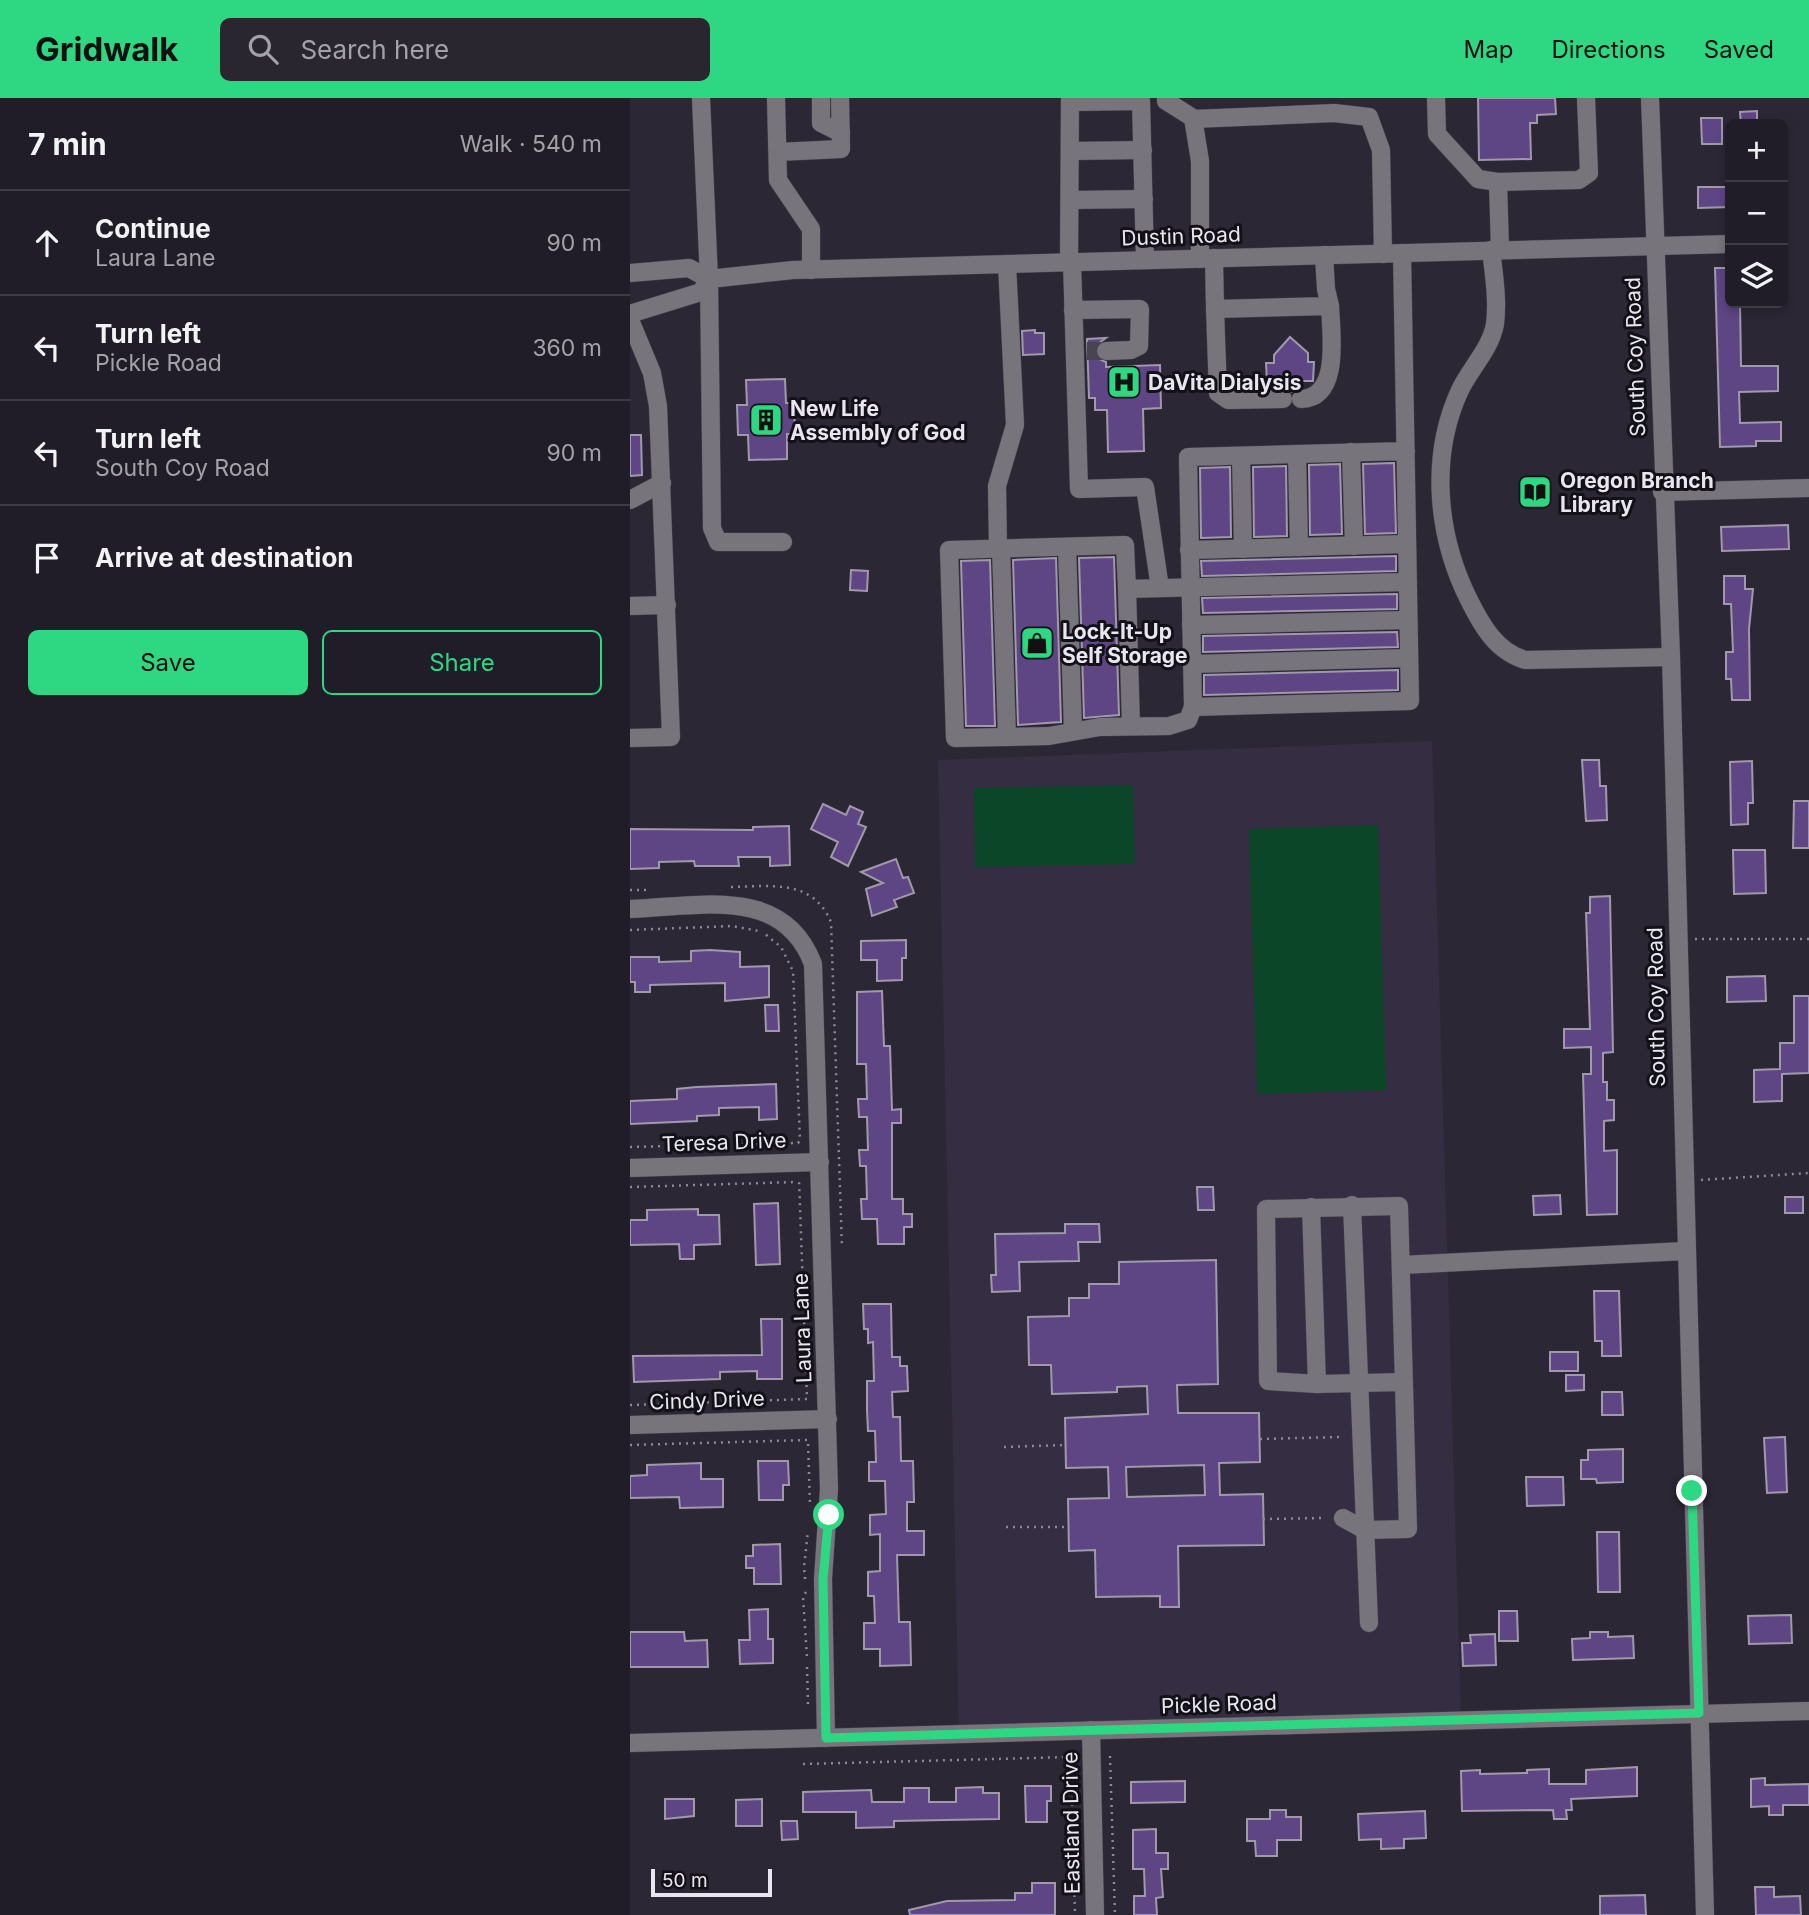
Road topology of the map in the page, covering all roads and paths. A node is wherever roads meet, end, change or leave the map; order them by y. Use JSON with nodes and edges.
{"nodes":[{"id":1,"x":701,"y":98,"type":"edge"},
{"id":2,"x":776,"y":98,"type":"edge"},
{"id":3,"x":821,"y":98,"type":"edge"},
{"id":4,"x":830,"y":98,"type":"edge"},
{"id":5,"x":840,"y":98,"type":"edge"},
{"id":6,"x":1166,"y":98,"type":"edge"},
{"id":7,"x":1436,"y":98,"type":"edge"},
{"id":8,"x":1586,"y":98,"type":"edge"},
{"id":9,"x":1650,"y":98,"type":"edge"},
{"id":10,"x":1070,"y":100,"type":"edge"},
{"id":11,"x":1193,"y":119,"type":"junction"},
{"id":12,"x":841,"y":133,"type":"junction"},
{"id":13,"x":1143,"y":150,"type":"junction"},
{"id":14,"x":1070,"y":151,"type":"junction"},
{"id":15,"x":778,"y":152,"type":"junction"},
{"id":16,"x":1498,"y":182,"type":"junction"},
{"id":17,"x":1144,"y":199,"type":"junction"},
{"id":18,"x":1070,"y":200,"type":"junction"},
{"id":19,"x":1725,"y":244,"type":"edge"},
{"id":20,"x":1654,"y":246,"type":"junction"},
{"id":21,"x":1496,"y":250,"type":"junction"},
{"id":22,"x":1402,"y":253,"type":"junction"},
{"id":23,"x":1383,"y":254,"type":"junction"},
{"id":24,"x":1325,"y":255,"type":"junction"},
{"id":25,"x":1207,"y":258,"type":"junction"},
{"id":26,"x":1145,"y":260,"type":"junction"},
{"id":27,"x":1070,"y":262,"type":"junction"},
{"id":28,"x":1007,"y":264,"type":"junction"},
{"id":29,"x":811,"y":270,"type":"junction"},
{"id":30,"x":630,"y":273,"type":"edge"},
{"id":31,"x":709,"y":279,"type":"junction"},
{"id":32,"x":1330,"y":306,"type":"junction"},
{"id":33,"x":1215,"y":309,"type":"junction"},
{"id":34,"x":1073,"y":310,"type":"junction"},
{"id":35,"x":630,"y":314,"type":"edge"},
{"id":36,"x":630,"y":320,"type":"edge"},
{"id":37,"x":1106,"y":351,"type":"tunnel mouth"},
{"id":38,"x":1283,"y":399,"type":"dead end"},
{"id":39,"x":1301,"y":399,"type":"dead end"},
{"id":40,"x":1406,"y":451,"type":"junction"},
{"id":41,"x":1351,"y":453,"type":"junction"},
{"id":42,"x":1297,"y":454,"type":"junction"},
{"id":43,"x":1241,"y":456,"type":"junction"},
{"id":44,"x":662,"y":484,"type":"junction"},
{"id":45,"x":1809,"y":488,"type":"edge"},
{"id":46,"x":1662,"y":492,"type":"junction"},
{"id":47,"x":630,"y":500,"type":"edge"},
{"id":48,"x":783,"y":542,"type":"dead end"},
{"id":49,"x":1406,"y":544,"type":"junction"},
{"id":50,"x":1354,"y":546,"type":"junction"},
{"id":51,"x":1067,"y":547,"type":"junction"},
{"id":52,"x":1299,"y":547,"type":"junction"},
{"id":53,"x":999,"y":549,"type":"junction"},
{"id":54,"x":1243,"y":549,"type":"junction"},
{"id":55,"x":1189,"y":550,"type":"junction"},
{"id":56,"x":1406,"y":582,"type":"junction"},
{"id":57,"x":1190,"y":587,"type":"junction"},
{"id":58,"x":1160,"y":588,"type":"junction"},
{"id":59,"x":1127,"y":589,"type":"junction"},
{"id":60,"x":667,"y":605,"type":"junction"},
{"id":61,"x":630,"y":606,"type":"edge"},
{"id":62,"x":1408,"y":620,"type":"junction"},
{"id":63,"x":1191,"y":625,"type":"junction"},
{"id":64,"x":1671,"y":657,"type":"junction"},
{"id":65,"x":1409,"y":658,"type":"junction"},
{"id":66,"x":1192,"y":664,"type":"junction"},
{"id":67,"x":1193,"y":707,"type":"junction"},
{"id":68,"x":1131,"y":726,"type":"junction"},
{"id":69,"x":1073,"y":731,"type":"junction"},
{"id":70,"x":1007,"y":737,"type":"junction"},
{"id":71,"x":630,"y":738,"type":"edge"},
{"id":72,"x":630,"y":909,"type":"edge"},
{"id":73,"x":630,"y":930,"type":"edge"},
{"id":74,"x":1678,"y":939,"type":"junction"},
{"id":75,"x":1809,"y":939,"type":"edge"},
{"id":76,"x":798,"y":1143,"type":"junction"},
{"id":77,"x":630,"y":1147,"type":"edge"},
{"id":78,"x":820,"y":1162,"type":"junction"},
{"id":79,"x":800,"y":1163,"type":"junction"},
{"id":80,"x":630,"y":1168,"type":"edge"},
{"id":81,"x":1809,"y":1173,"type":"edge"},
{"id":82,"x":1683,"y":1181,"type":"junction"},
{"id":83,"x":797,"y":1182,"type":"junction"},
{"id":84,"x":630,"y":1187,"type":"edge"},
{"id":85,"x":1352,"y":1205,"type":"junction"},
{"id":86,"x":1311,"y":1207,"type":"junction"},
{"id":87,"x":1685,"y":1251,"type":"junction"},
{"id":88,"x":1401,"y":1265,"type":"junction"},
{"id":89,"x":1404,"y":1382,"type":"junction"},
{"id":90,"x":1317,"y":1384,"type":"junction"},
{"id":91,"x":1359,"y":1384,"type":"junction"},
{"id":92,"x":630,"y":1405,"type":"edge"},
{"id":93,"x":828,"y":1419,"type":"junction"},
{"id":94,"x":630,"y":1425,"type":"edge"},
{"id":95,"x":1340,"y":1437,"type":"dead end"},
{"id":96,"x":1260,"y":1439,"type":"dead end"},
{"id":97,"x":630,"y":1445,"type":"edge"},
{"id":98,"x":1066,"y":1446,"type":"dead end"},
{"id":99,"x":1004,"y":1447,"type":"dead end"},
{"id":100,"x":809,"y":1516,"type":"dead end"},
{"id":101,"x":1343,"y":1518,"type":"joint"},
{"id":102,"x":1263,"y":1519,"type":"dead end"},
{"id":103,"x":808,"y":1525,"type":"dead end"},
{"id":104,"x":1006,"y":1527,"type":"dead end"},
{"id":105,"x":1068,"y":1527,"type":"dead end"},
{"id":106,"x":1365,"y":1530,"type":"junction"},
{"id":107,"x":1368,"y":1622,"type":"dead end"},
{"id":108,"x":825,"y":1703,"type":"junction"},
{"id":109,"x":1809,"y":1711,"type":"edge"},
{"id":110,"x":1699,"y":1713,"type":"junction"},
{"id":111,"x":1091,"y":1730,"type":"junction"},
{"id":112,"x":826,"y":1738,"type":"junction"},
{"id":113,"x":630,"y":1743,"type":"edge"},
{"id":114,"x":1110,"y":1756,"type":"dead end"},
{"id":115,"x":803,"y":1764,"type":"dead end"},
{"id":116,"x":1075,"y":1915,"type":"edge"},
{"id":117,"x":1095,"y":1915,"type":"edge"},
{"id":118,"x":1115,"y":1915,"type":"edge"},
{"id":119,"x":1705,"y":1915,"type":"edge"}],
"edges":[{"from":1,"to":31,"type":"street"},
{"from":2,"to":15,"type":"street"},
{"from":3,"to":12,"type":"street"},
{"from":4,"to":12,"type":"street"},
{"from":5,"to":12,"type":"street"},
{"from":6,"to":11,"type":"street"},
{"from":7,"to":16,"type":"street"},
{"from":8,"to":16,"type":"street"},
{"from":9,"to":20,"type":"street","name":"South Coy Road"},
{"from":10,"to":13,"type":"street"},
{"from":10,"to":14,"type":"street"},
{"from":11,"to":23,"type":"street"},
{"from":11,"to":25,"type":"street"},
{"from":12,"to":15,"type":"street"},
{"from":13,"to":14,"type":"street"},
{"from":13,"to":17,"type":"street"},
{"from":14,"to":18,"type":"street"},
{"from":15,"to":29,"type":"street"},
{"from":16,"to":21,"type":"street"},
{"from":17,"to":18,"type":"street"},
{"from":17,"to":26,"type":"street"},
{"from":18,"to":27,"type":"street"},
{"from":19,"to":20,"type":"street","name":"Dustin Road"},
{"from":20,"to":21,"type":"street","name":"Dustin Road"},
{"from":20,"to":46,"type":"street","name":"South Coy Road"},
{"from":21,"to":22,"type":"street","name":"Dustin Road"},
{"from":21,"to":64,"type":"street"},
{"from":22,"to":23,"type":"street","name":"Dustin Road"},
{"from":22,"to":40,"type":"street"},
{"from":23,"to":24,"type":"street","name":"Dustin Road"},
{"from":24,"to":25,"type":"street","name":"Dustin Road"},
{"from":24,"to":32,"type":"street"},
{"from":25,"to":26,"type":"street","name":"Dustin Road"},
{"from":25,"to":33,"type":"street"},
{"from":26,"to":27,"type":"street","name":"Dustin Road"},
{"from":27,"to":28,"type":"street","name":"Dustin Road"},
{"from":27,"to":34,"type":"street"},
{"from":28,"to":29,"type":"street","name":"Dustin Road"},
{"from":28,"to":53,"type":"street"},
{"from":29,"to":31,"type":"street","name":"Dustin Road"},
{"from":30,"to":31,"type":"street","name":"Dustin Road"},
{"from":31,"to":35,"type":"street"},
{"from":31,"to":48,"type":"street"},
{"from":32,"to":33,"type":"street"},
{"from":32,"to":39,"type":"street"},
{"from":33,"to":38,"type":"street"},
{"from":34,"to":37,"type":"street"},
{"from":34,"to":58,"type":"street"},
{"from":36,"to":44,"type":"street"},
{"from":40,"to":41,"type":"street"},
{"from":40,"to":49,"type":"street"},
{"from":41,"to":42,"type":"street"},
{"from":41,"to":50,"type":"street"},
{"from":42,"to":43,"type":"street"},
{"from":42,"to":52,"type":"street"},
{"from":43,"to":54,"type":"street"},
{"from":43,"to":55,"type":"street"},
{"from":44,"to":47,"type":"street"},
{"from":44,"to":60,"type":"street"},
{"from":45,"to":46,"type":"street"},
{"from":46,"to":64,"type":"street","name":"South Coy Road"},
{"from":49,"to":50,"type":"street"},
{"from":49,"to":56,"type":"street"},
{"from":50,"to":52,"type":"street"},
{"from":51,"to":53,"type":"street"},
{"from":51,"to":59,"type":"street"},
{"from":51,"to":69,"type":"street"},
{"from":52,"to":54,"type":"street"},
{"from":53,"to":70,"type":"street"},
{"from":53,"to":70,"type":"street"},
{"from":54,"to":55,"type":"street"},
{"from":55,"to":57,"type":"street"},
{"from":56,"to":57,"type":"street"},
{"from":56,"to":62,"type":"street"},
{"from":57,"to":58,"type":"street"},
{"from":57,"to":63,"type":"street"},
{"from":58,"to":59,"type":"street"},
{"from":59,"to":68,"type":"street"},
{"from":60,"to":61,"type":"street"},
{"from":60,"to":71,"type":"street"},
{"from":62,"to":63,"type":"street"},
{"from":62,"to":65,"type":"street"},
{"from":63,"to":66,"type":"street"},
{"from":64,"to":74,"type":"street","name":"South Coy Road"},
{"from":65,"to":66,"type":"street"},
{"from":65,"to":67,"type":"street"},
{"from":66,"to":67,"type":"street"},
{"from":67,"to":68,"type":"street"},
{"from":68,"to":69,"type":"street"},
{"from":69,"to":70,"type":"street"},
{"from":72,"to":78,"type":"street","name":"Laura Lane"},
{"from":73,"to":76,"type":"path"},
{"from":74,"to":75,"type":"path"},
{"from":74,"to":82,"type":"street","name":"South Coy Road"},
{"from":76,"to":77,"type":"path"},
{"from":76,"to":79,"type":"path"},
{"from":78,"to":79,"type":"street","name":"Teresa Drive"},
{"from":78,"to":93,"type":"street","name":"Laura Lane"},
{"from":79,"to":80,"type":"street","name":"Teresa Drive"},
{"from":79,"to":83,"type":"path"},
{"from":81,"to":82,"type":"path"},
{"from":82,"to":87,"type":"street","name":"South Coy Road"},
{"from":83,"to":84,"type":"path"},
{"from":83,"to":92,"type":"path"},
{"from":85,"to":86,"type":"street"},
{"from":85,"to":88,"type":"street"},
{"from":85,"to":91,"type":"street"},
{"from":86,"to":90,"type":"street"},
{"from":86,"to":90,"type":"street"},
{"from":87,"to":88,"type":"street"},
{"from":87,"to":110,"type":"street","name":"South Coy Road"},
{"from":88,"to":89,"type":"street"},
{"from":89,"to":91,"type":"street"},
{"from":89,"to":106,"type":"street"},
{"from":90,"to":91,"type":"street"},
{"from":91,"to":106,"type":"street"},
{"from":93,"to":94,"type":"street","name":"Cindy Drive"},
{"from":93,"to":108,"type":"street","name":"Laura Lane"},
{"from":95,"to":96,"type":"path"},
{"from":97,"to":100,"type":"path"},
{"from":98,"to":99,"type":"path"},
{"from":101,"to":102,"type":"path"},
{"from":101,"to":106,"type":"street"},
{"from":103,"to":108,"type":"path"},
{"from":104,"to":105,"type":"path"},
{"from":106,"to":107,"type":"street"},
{"from":108,"to":112,"type":"street","name":"Laura Lane"},
{"from":109,"to":110,"type":"street","name":"Pickle Road"},
{"from":110,"to":111,"type":"street","name":"Pickle Road"},
{"from":110,"to":119,"type":"street","name":"South Coy Road"},
{"from":111,"to":112,"type":"street","name":"Pickle Road"},
{"from":111,"to":117,"type":"street","name":"Eastland Drive"},
{"from":112,"to":113,"type":"street","name":"Pickle Road"},
{"from":114,"to":118,"type":"path"},
{"from":115,"to":116,"type":"path"}]}
